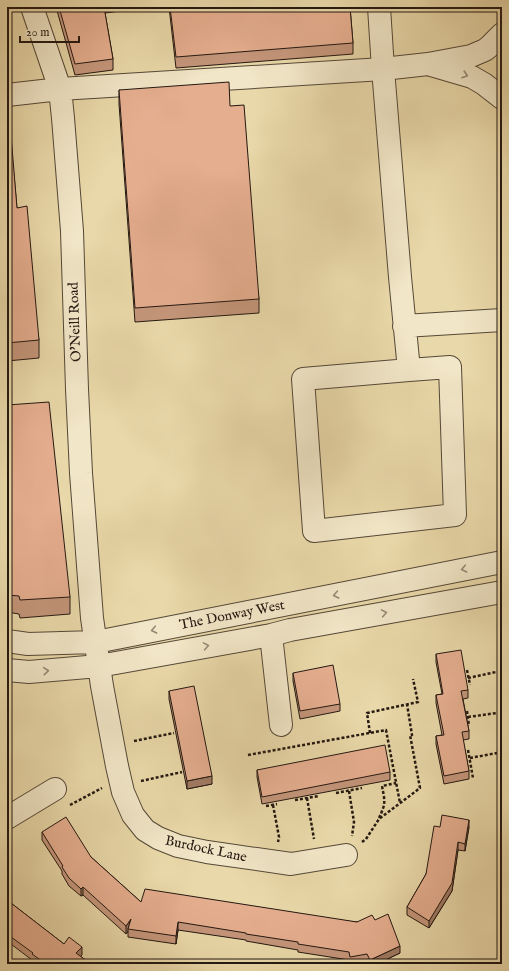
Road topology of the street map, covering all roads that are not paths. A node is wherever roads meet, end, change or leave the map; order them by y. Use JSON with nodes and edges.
{"nodes":[{"id":1,"x":32,"y":7,"type":"edge"},
{"id":2,"x":379,"y":7,"type":"edge"},
{"id":3,"x":502,"y":34,"type":"edge"},
{"id":4,"x":428,"y":64,"type":"junction"},
{"id":5,"x":383,"y":70,"type":"junction"},
{"id":6,"x":60,"y":89,"type":"junction"},
{"id":7,"x":7,"y":95,"type":"edge"},
{"id":8,"x":502,"y":98,"type":"edge"},
{"id":9,"x":502,"y":320,"type":"edge"},
{"id":10,"x":404,"y":326,"type":"junction"},
{"id":11,"x":409,"y":370,"type":"junction"},
{"id":12,"x":502,"y":562,"type":"edge"},
{"id":13,"x":502,"y":592,"type":"edge"},
{"id":14,"x":271,"y":634,"type":"junction"},
{"id":15,"x":7,"y":641,"type":"edge"},
{"id":16,"x":96,"y":642,"type":"junction"},
{"id":17,"x":99,"y":666,"type":"junction"},
{"id":18,"x":7,"y":670,"type":"edge"},
{"id":19,"x":281,"y":725,"type":"dead end"},
{"id":20,"x":55,"y":790,"type":"dead end"},
{"id":21,"x":7,"y":818,"type":"edge"},
{"id":22,"x":346,"y":855,"type":"road end"}],
"edges":[{"from":1,"to":6,"type":"street","name":"O'Neill Road"},
{"from":2,"to":5,"type":"street"},
{"from":3,"to":4,"type":"street"},
{"from":4,"to":5,"type":"street"},
{"from":4,"to":8,"type":"street","one_way":true},
{"from":5,"to":6,"type":"street"},
{"from":5,"to":10,"type":"street"},
{"from":6,"to":7,"type":"street"},
{"from":6,"to":16,"type":"street","name":"O'Neill Road"},
{"from":9,"to":10,"type":"street"},
{"from":10,"to":11,"type":"street"},
{"from":11,"to":11,"type":"street"},
{"from":12,"to":16,"type":"street","name":"The Donway West","one_way":true},
{"from":14,"to":13,"type":"street","name":"The Donway West","one_way":true},
{"from":17,"to":14,"type":"street","name":"The Donway West","one_way":true},
{"from":14,"to":19,"type":"street"},
{"from":15,"to":16,"type":"street","name":"The Donway West"},
{"from":16,"to":17,"type":"street","name":"Burdock Lane"},
{"from":18,"to":17,"type":"street","name":"The Donway West","one_way":true},
{"from":17,"to":22,"type":"street","name":"Burdock Lane"},
{"from":20,"to":21,"type":"street"}]}
